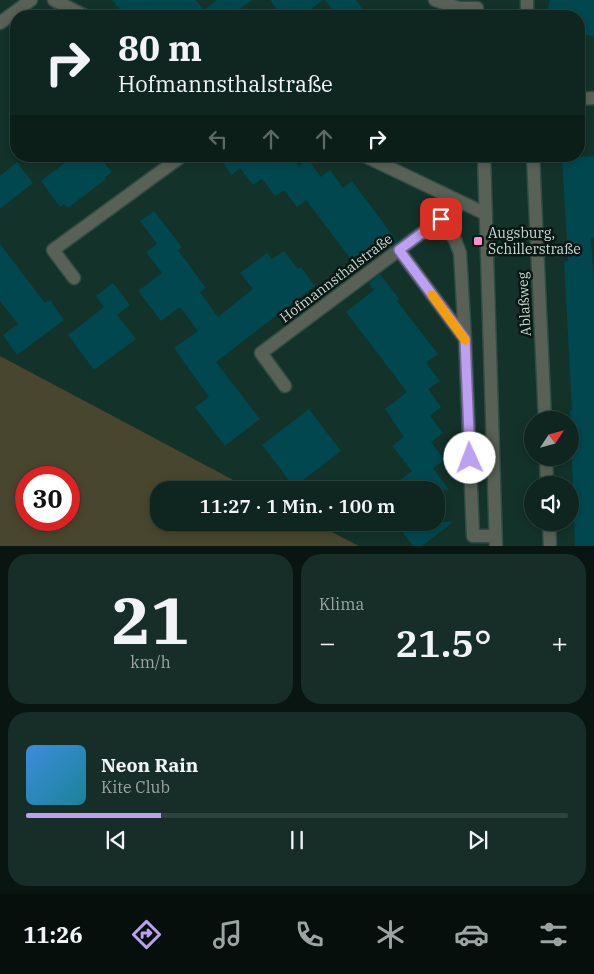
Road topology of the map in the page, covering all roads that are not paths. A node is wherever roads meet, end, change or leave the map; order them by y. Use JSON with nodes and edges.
{"nodes":[{"id":1,"x":31,"y":0,"type":"edge"},
{"id":2,"x":54,"y":0,"type":"edge"},
{"id":3,"x":435,"y":0,"type":"edge"},
{"id":4,"x":477,"y":8,"type":"edge"},
{"id":5,"x":18,"y":10,"type":"edge"},
{"id":6,"x":73,"y":10,"type":"edge"},
{"id":7,"x":174,"y":162,"type":"edge"},
{"id":8,"x":377,"y":162,"type":"edge"},
{"id":9,"x":484,"y":162,"type":"edge"},
{"id":10,"x":533,"y":162,"type":"edge"},
{"id":11,"x":462,"y":203,"type":"junction"},
{"id":12,"x":486,"y":214,"type":"junction"},
{"id":13,"x":441,"y":219,"type":"junction"},
{"id":14,"x":399,"y":250,"type":"junction"},
{"id":15,"x":74,"y":278,"type":"dead end"},
{"id":16,"x":465,"y":339,"type":"junction"},
{"id":17,"x":285,"y":386,"type":"dead end"},
{"id":18,"x":544,"y":411,"type":"edge"},
{"id":19,"x":549,"y":531,"type":"edge"},
{"id":20,"x":495,"y":541,"type":"edge"},
{"id":21,"x":550,"y":546,"type":"edge"}],
"edges":[{"from":1,"to":5,"type":"street"},
{"from":2,"to":6,"type":"street"},
{"from":3,"to":4,"type":"street"},
{"from":7,"to":15,"type":"street"},
{"from":8,"to":11,"type":"street"},
{"from":9,"to":12,"type":"street"},
{"from":10,"to":18,"type":"street","name":"Ablaßweg"},
{"from":11,"to":12,"type":"street"},
{"from":11,"to":13,"type":"street","name":"Hofmannsthalstraße"},
{"from":12,"to":20,"type":"street"},
{"from":13,"to":14,"type":"street","name":"Hofmannsthalstraße"},
{"from":13,"to":16,"type":"street"},
{"from":14,"to":16,"type":"street"},
{"from":14,"to":17,"type":"street","name":"Hofmannsthalstraße"},
{"from":16,"to":20,"type":"street"},
{"from":19,"to":21,"type":"street"}]}
